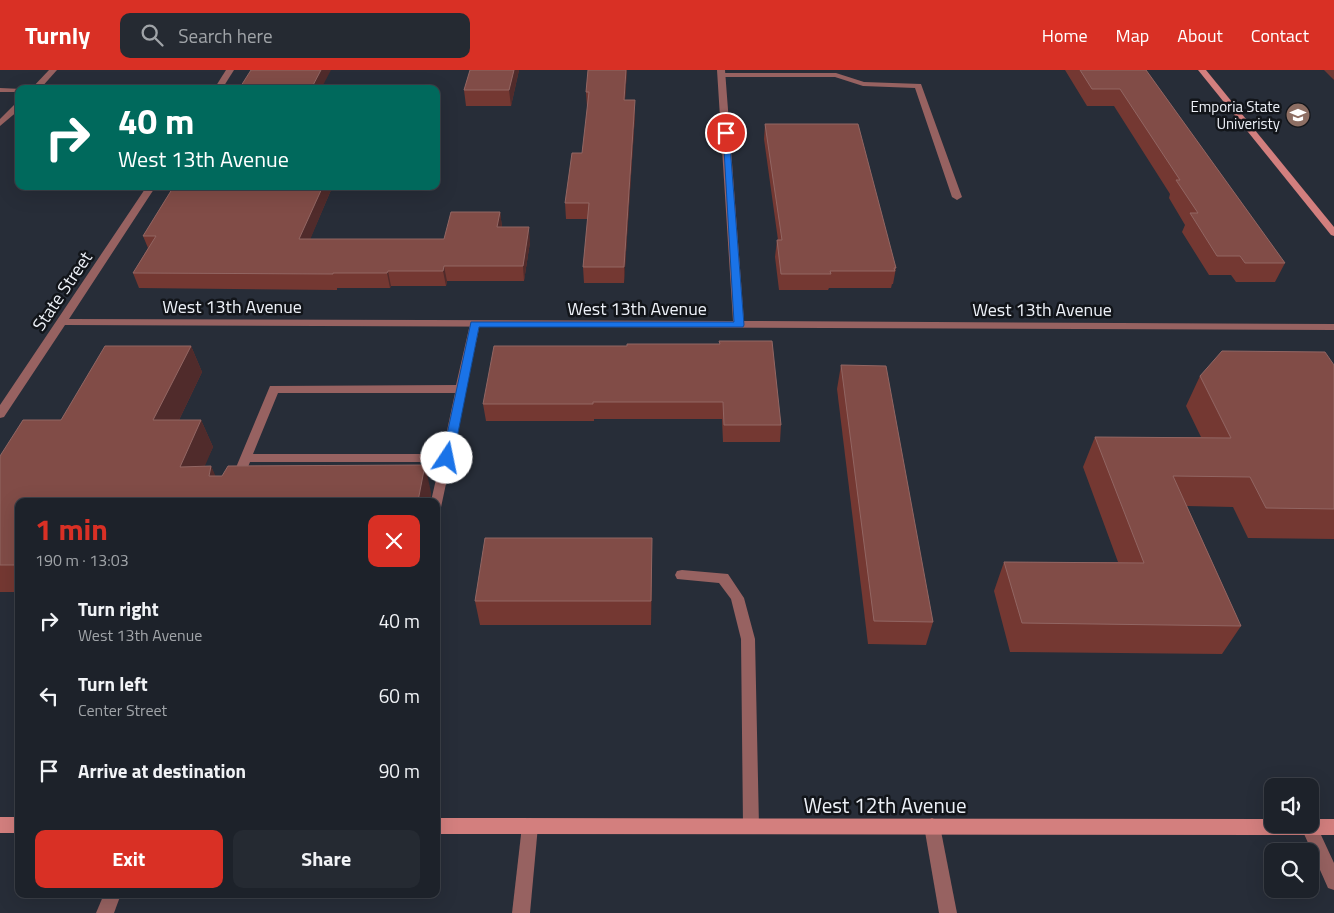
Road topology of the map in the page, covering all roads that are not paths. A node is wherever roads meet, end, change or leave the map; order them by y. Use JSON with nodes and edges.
{"nodes":[{"id":1,"x":53,"y":70,"type":"edge"},
{"id":2,"x":230,"y":70,"type":"edge"},
{"id":3,"x":1202,"y":70,"type":"edge"},
{"id":4,"x":721,"y":73,"type":"edge"},
{"id":5,"x":39,"y":85,"type":"edge"},
{"id":6,"x":221,"y":85,"type":"edge"},
{"id":7,"x":0,"y":90,"type":"edge"},
{"id":8,"x":15,"y":90,"type":"edge"},
{"id":9,"x":15,"y":109,"type":"edge"},
{"id":10,"x":0,"y":124,"type":"edge"},
{"id":11,"x":149,"y":190,"type":"edge"},
{"id":12,"x":957,"y":197,"type":"dead end"},
{"id":13,"x":1334,"y":233,"type":"edge"},
{"id":14,"x":60,"y":322,"type":"junction"},
{"id":15,"x":475,"y":324,"type":"junction"},
{"id":16,"x":739,"y":325,"type":"junction"},
{"id":17,"x":1334,"y":327,"type":"edge"},
{"id":18,"x":461,"y":389,"type":"junction"},
{"id":19,"x":0,"y":414,"type":"edge"},
{"id":20,"x":246,"y":458,"type":"junction"},
{"id":21,"x":447,"y":458,"type":"junction"},
{"id":22,"x":229,"y":498,"type":"edge"},
{"id":23,"x":438,"y":498,"type":"edge"},
{"id":24,"x":682,"y":575,"type":"dead end"},
{"id":25,"x":0,"y":824,"type":"edge"},
{"id":26,"x":15,"y":824,"type":"edge"},
{"id":27,"x":440,"y":826,"type":"edge"},
{"id":28,"x":530,"y":826,"type":"junction"},
{"id":29,"x":751,"y":826,"type":"junction"},
{"id":30,"x":932,"y":826,"type":"junction"},
{"id":31,"x":1264,"y":827,"type":"edge"},
{"id":32,"x":1319,"y":827,"type":"edge"},
{"id":33,"x":1334,"y":827,"type":"edge"},
{"id":34,"x":1312,"y":833,"type":"edge"},
{"id":35,"x":1334,"y":882,"type":"edge"},
{"id":36,"x":111,"y":898,"type":"edge"},
{"id":37,"x":105,"y":913,"type":"edge"},
{"id":38,"x":520,"y":913,"type":"edge"},
{"id":39,"x":948,"y":913,"type":"edge"}],
"edges":[{"from":1,"to":5,"type":"street"},
{"from":2,"to":6,"type":"street"},
{"from":3,"to":13,"type":"main road"},
{"from":4,"to":12,"type":"street"},
{"from":4,"to":16,"type":"street"},
{"from":7,"to":8,"type":"street"},
{"from":9,"to":10,"type":"street"},
{"from":11,"to":14,"type":"street","name":"State Street"},
{"from":14,"to":15,"type":"street","name":"West 13th Avenue"},
{"from":14,"to":19,"type":"street","name":"State Street"},
{"from":15,"to":16,"type":"street","name":"West 13th Avenue"},
{"from":15,"to":18,"type":"street"},
{"from":16,"to":17,"type":"street","name":"West 13th Avenue"},
{"from":18,"to":20,"type":"street"},
{"from":18,"to":21,"type":"street"},
{"from":20,"to":21,"type":"street"},
{"from":20,"to":22,"type":"street"},
{"from":21,"to":23,"type":"street"},
{"from":24,"to":29,"type":"street"},
{"from":25,"to":26,"type":"main road"},
{"from":27,"to":28,"type":"main road","name":"West 12th Avenue"},
{"from":28,"to":29,"type":"main road","name":"West 12th Avenue"},
{"from":28,"to":38,"type":"street"},
{"from":29,"to":30,"type":"main road","name":"West 12th Avenue"},
{"from":30,"to":31,"type":"main road","name":"West 12th Avenue"},
{"from":30,"to":39,"type":"street"},
{"from":32,"to":33,"type":"main road","name":"West 12th Avenue"},
{"from":34,"to":35,"type":"street"},
{"from":36,"to":37,"type":"street"}]}
